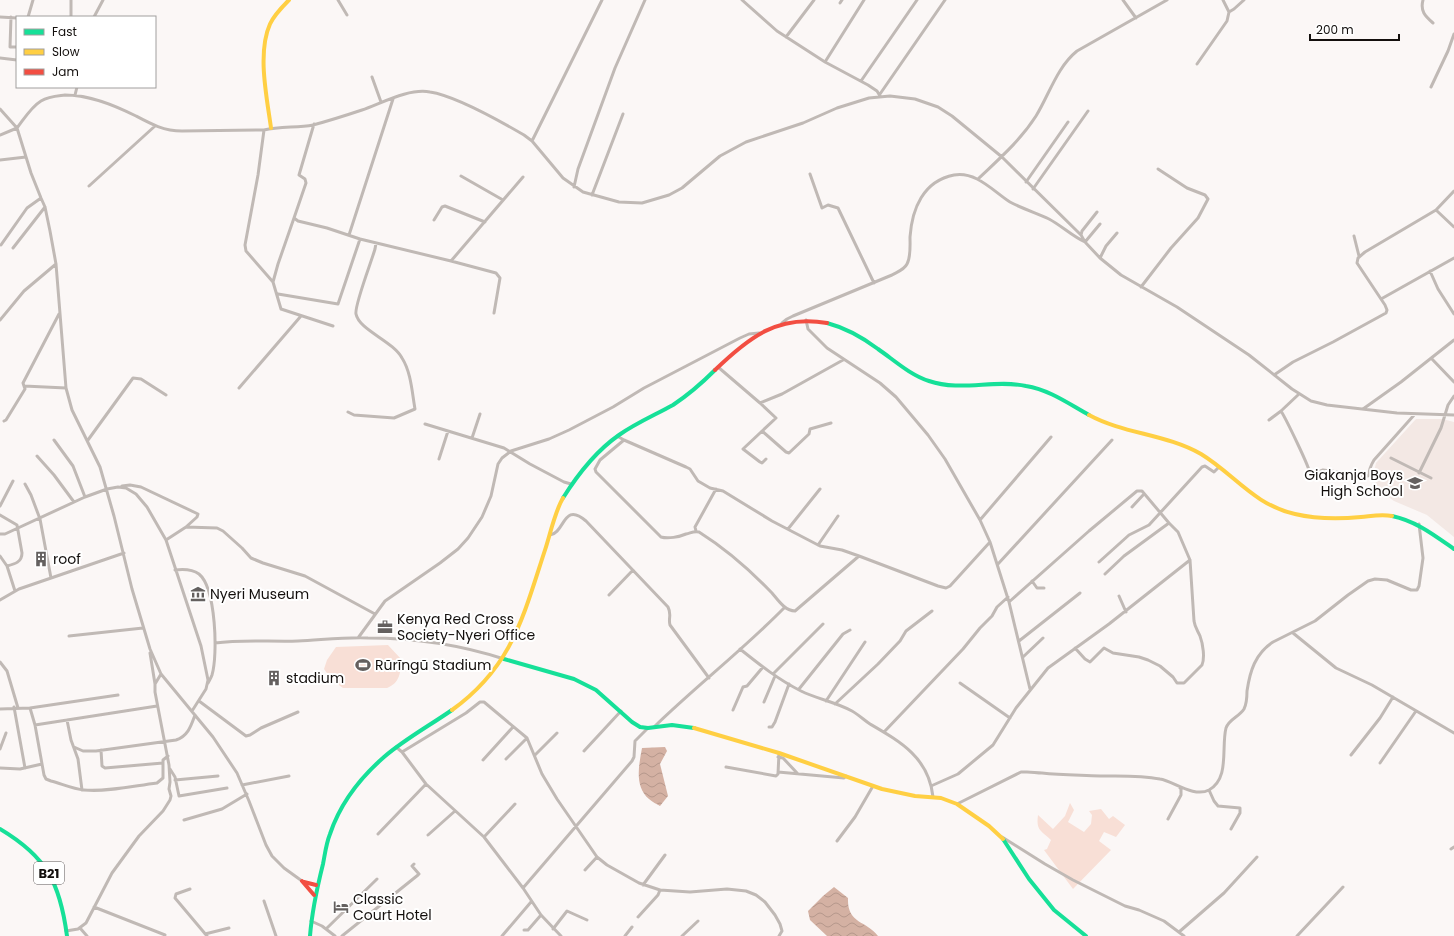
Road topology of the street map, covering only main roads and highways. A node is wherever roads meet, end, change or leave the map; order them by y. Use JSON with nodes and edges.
{"nodes":[{"id":1,"x":289,"y":0,"type":"edge"},
{"id":2,"x":271,"y":128,"type":"road end"},
{"id":3,"x":1454,"y":549,"type":"edge"},
{"id":4,"x":504,"y":659,"type":"junction"},
{"id":5,"x":0,"y":829,"type":"edge"},
{"id":6,"x":316,"y":885,"type":"junction"},
{"id":7,"x":314,"y":896,"type":"junction"},
{"id":8,"x":67,"y":934,"type":"edge"},
{"id":9,"x":310,"y":936,"type":"edge"},
{"id":10,"x":1086,"y":936,"type":"edge"}],
"edges":[{"from":1,"to":2,"type":"main road"},
{"from":3,"to":4,"type":"main road"},
{"from":4,"to":6,"type":"main road"},
{"from":4,"to":10,"type":"main road"},
{"from":5,"to":8,"type":"main road","number":"B21"},
{"from":6,"to":7,"type":"main road"},
{"from":6,"to":7,"type":"main road"},
{"from":7,"to":9,"type":"main road"}]}
